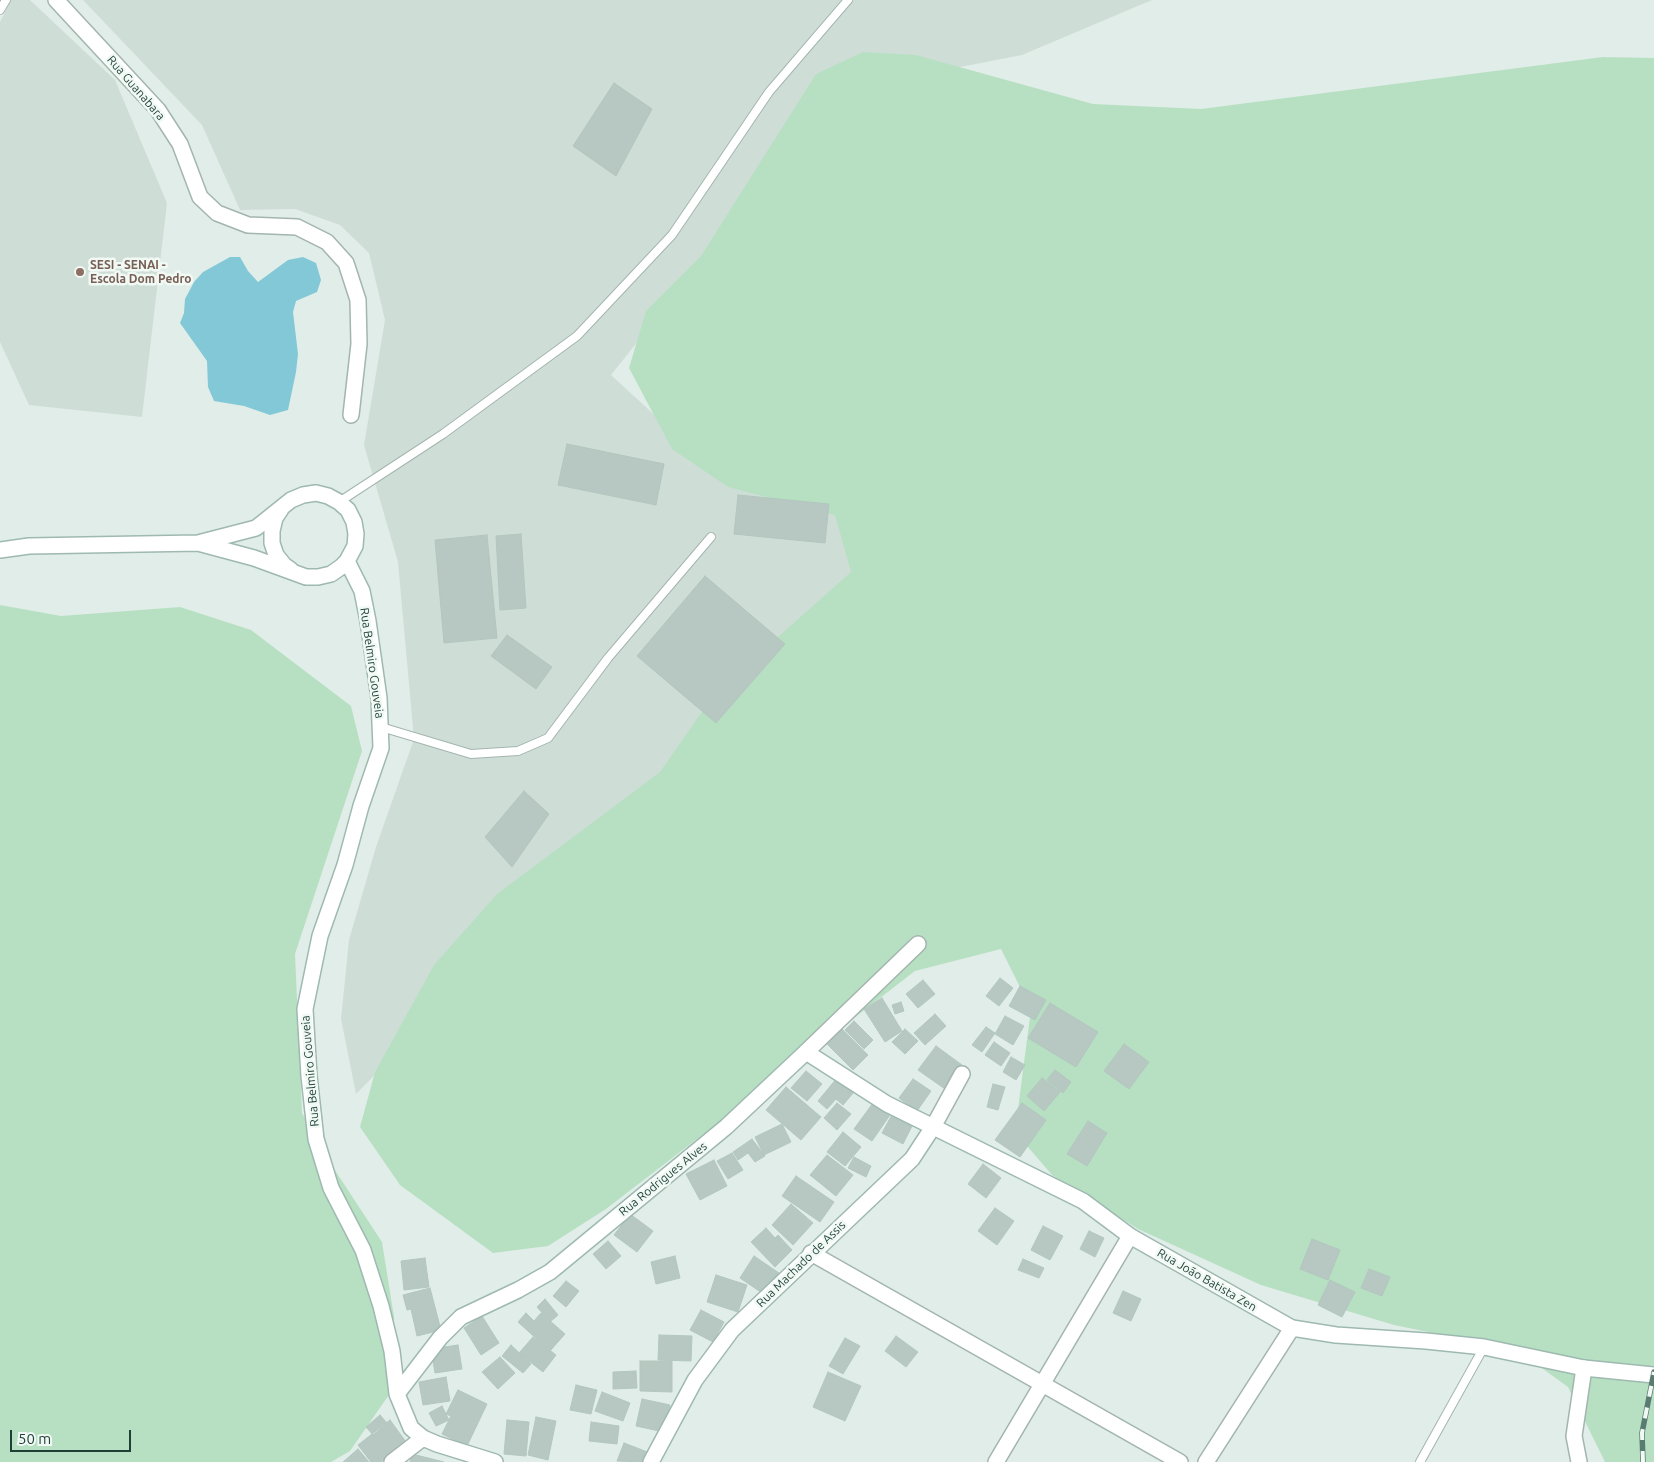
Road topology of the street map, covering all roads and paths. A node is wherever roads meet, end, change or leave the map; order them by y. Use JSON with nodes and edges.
{"nodes":[{"id":1,"x":6,"y":0,"type":"edge"},
{"id":2,"x":56,"y":0,"type":"edge"},
{"id":3,"x":848,"y":0,"type":"edge"},
{"id":4,"x":0,"y":10,"type":"edge"},
{"id":5,"x":351,"y":415,"type":"dead end"},
{"id":6,"x":339,"y":502,"type":"junction"},
{"id":7,"x":282,"y":508,"type":"junction"},
{"id":8,"x":711,"y":537,"type":"dead end"},
{"id":9,"x":0,"y":539,"type":"edge"},
{"id":10,"x":198,"y":543,"type":"junction"},
{"id":11,"x":29,"y":546,"type":"junction"},
{"id":12,"x":0,"y":550,"type":"edge"},
{"id":13,"x":347,"y":561,"type":"junction"},
{"id":14,"x":294,"y":573,"type":"junction"},
{"id":15,"x":381,"y":727,"type":"junction"},
{"id":16,"x":918,"y":944,"type":"dead end"},
{"id":17,"x":806,"y":1052,"type":"junction"},
{"id":18,"x":962,"y":1074,"type":"dead end"},
{"id":19,"x":933,"y":1127,"type":"junction"},
{"id":20,"x":1130,"y":1236,"type":"junction"},
{"id":21,"x":811,"y":1253,"type":"junction"},
{"id":22,"x":1292,"y":1328,"type":"junction"},
{"id":23,"x":1484,"y":1347,"type":"junction"},
{"id":24,"x":1584,"y":1368,"type":"junction"},
{"id":25,"x":1654,"y":1375,"type":"edge"},
{"id":26,"x":1042,"y":1384,"type":"junction"},
{"id":27,"x":397,"y":1394,"type":"junction"},
{"id":28,"x":423,"y":1438,"type":"junction"},
{"id":29,"x":392,"y":1462,"type":"edge"},
{"id":30,"x":495,"y":1462,"type":"edge"},
{"id":31,"x":651,"y":1462,"type":"edge"},
{"id":32,"x":996,"y":1462,"type":"edge"},
{"id":33,"x":1180,"y":1462,"type":"edge"},
{"id":34,"x":1206,"y":1462,"type":"edge"},
{"id":35,"x":1420,"y":1462,"type":"edge"},
{"id":36,"x":1579,"y":1462,"type":"edge"}],
"edges":[{"from":1,"to":4,"type":"lane"},
{"from":2,"to":5,"type":"street","name":"Rua Guanabara"},
{"from":3,"to":6,"type":"lane"},
{"from":6,"to":7,"type":"street"},
{"from":6,"to":13,"type":"street"},
{"from":7,"to":10,"type":"street"},
{"from":7,"to":14,"type":"street"},
{"from":8,"to":15,"type":"lane"},
{"from":9,"to":11,"type":"street"},
{"from":10,"to":11,"type":"street"},
{"from":10,"to":14,"type":"street"},
{"from":11,"to":12,"type":"street"},
{"from":13,"to":14,"type":"street"},
{"from":13,"to":15,"type":"street","name":"Rua Belmiro Gouveia"},
{"from":15,"to":27,"type":"street","name":"Rua Belmiro Gouveia"},
{"from":16,"to":17,"type":"street","name":"Rua Rodrigues Alves"},
{"from":17,"to":19,"type":"street","name":"Rua João Batista Zen"},
{"from":17,"to":27,"type":"street","name":"Rua Rodrigues Alves"},
{"from":18,"to":19,"type":"street","name":"Rua Machado de Assis"},
{"from":19,"to":20,"type":"street","name":"Rua João Batista Zen"},
{"from":19,"to":21,"type":"street","name":"Rua Machado de Assis"},
{"from":20,"to":22,"type":"street","name":"Rua João Batista Zen"},
{"from":20,"to":26,"type":"street"},
{"from":21,"to":26,"type":"street"},
{"from":21,"to":31,"type":"street","name":"Rua Machado de Assis"},
{"from":22,"to":23,"type":"street","name":"Rua João Batista Zen"},
{"from":22,"to":34,"type":"street"},
{"from":23,"to":24,"type":"street","name":"Rua João Batista Zen"},
{"from":23,"to":35,"type":"lane"},
{"from":24,"to":25,"type":"street","name":"Rua João Batista Zen"},
{"from":24,"to":36,"type":"street"},
{"from":26,"to":32,"type":"street"},
{"from":26,"to":33,"type":"street"},
{"from":27,"to":28,"type":"street","name":"Rua Belmiro Gouveia"},
{"from":28,"to":29,"type":"street"},
{"from":28,"to":30,"type":"street","name":"Rua Belmiro Gouveia"}]}
